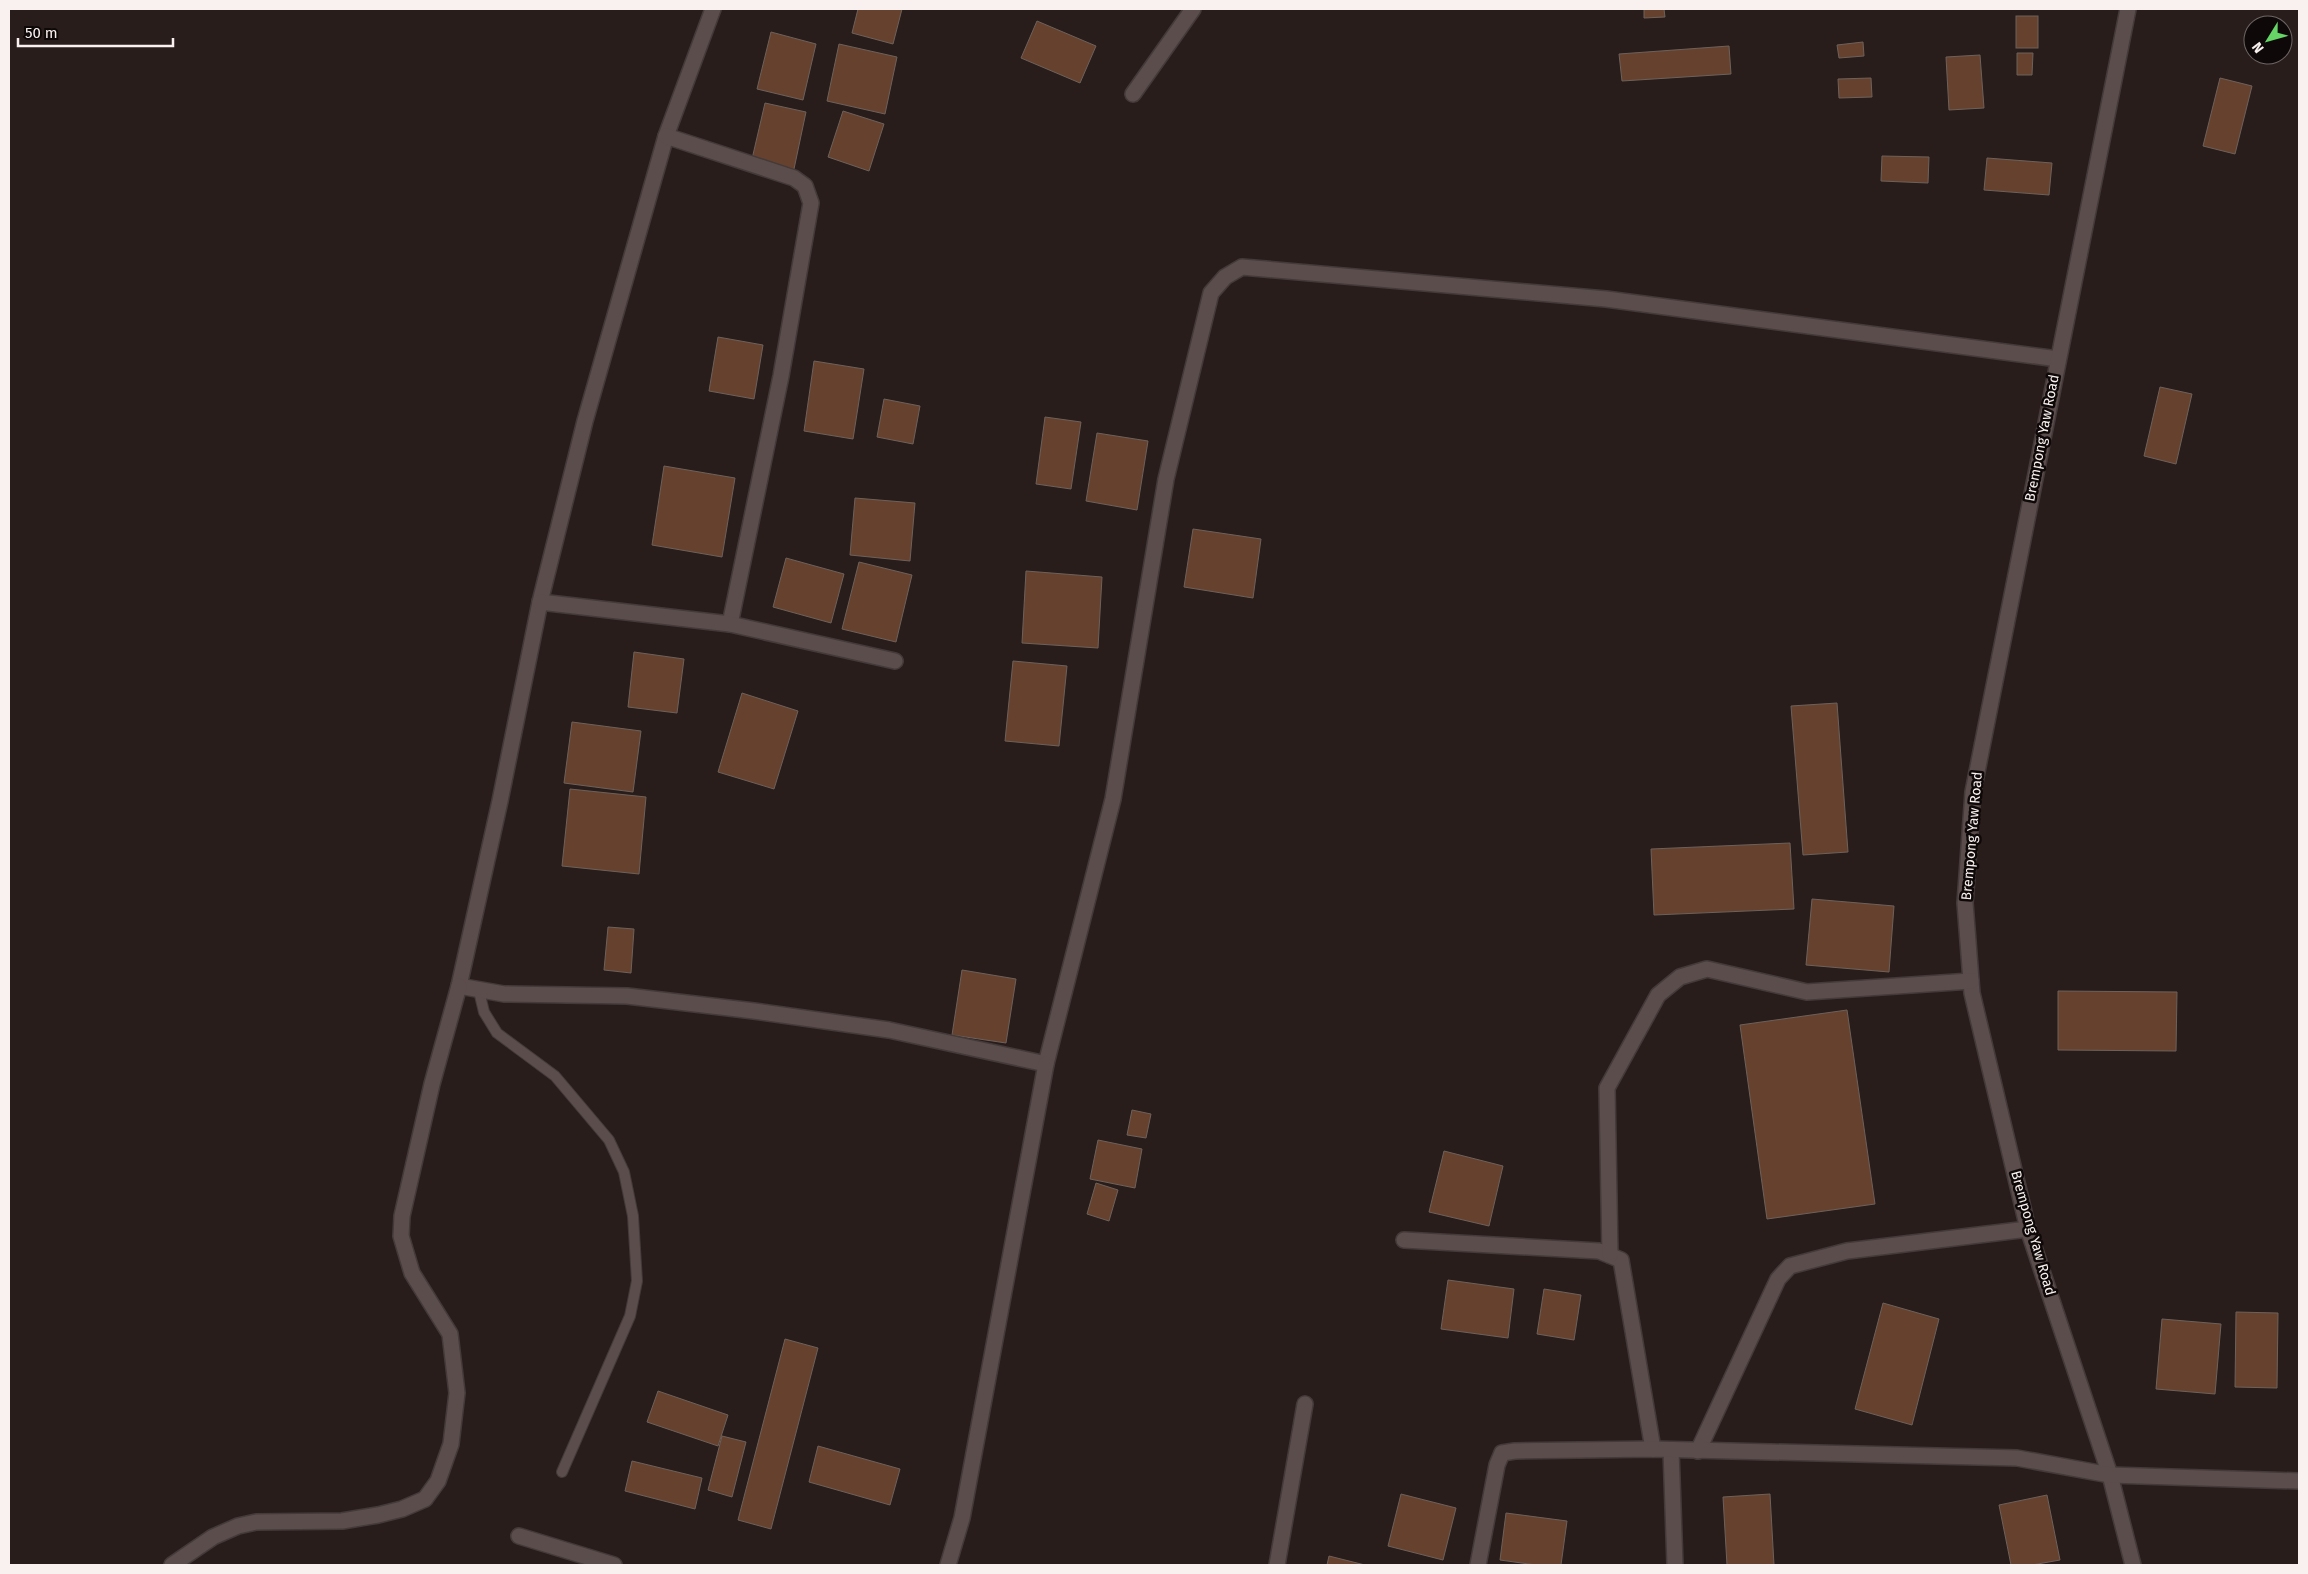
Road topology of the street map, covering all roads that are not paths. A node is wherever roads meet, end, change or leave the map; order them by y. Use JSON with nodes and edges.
{"nodes":[{"id":1,"x":713,"y":9,"type":"edge"},
{"id":2,"x":1193,"y":9,"type":"edge"},
{"id":3,"x":2128,"y":9,"type":"edge"},
{"id":4,"x":1133,"y":94,"type":"dead end"},
{"id":5,"x":666,"y":136,"type":"junction"},
{"id":6,"x":2058,"y":360,"type":"junction"},
{"id":7,"x":540,"y":602,"type":"junction"},
{"id":8,"x":730,"y":624,"type":"junction"},
{"id":9,"x":895,"y":661,"type":"dead end"},
{"id":10,"x":1971,"y":980,"type":"junction"},
{"id":11,"x":459,"y":986,"type":"junction"},
{"id":12,"x":479,"y":991,"type":"junction"},
{"id":13,"x":1046,"y":1064,"type":"junction"},
{"id":14,"x":2028,"y":1229,"type":"junction"},
{"id":15,"x":1404,"y":1240,"type":"dead end"},
{"id":16,"x":1610,"y":1255,"type":"junction"},
{"id":17,"x":1305,"y":1404,"type":"dead end"},
{"id":18,"x":1653,"y":1449,"type":"junction"},
{"id":19,"x":1671,"y":1450,"type":"junction"},
{"id":20,"x":1698,"y":1451,"type":"junction"},
{"id":21,"x":562,"y":1472,"type":"dead end"},
{"id":22,"x":2110,"y":1475,"type":"junction"},
{"id":23,"x":2299,"y":1481,"type":"edge"},
{"id":24,"x":519,"y":1536,"type":"dead end"},
{"id":25,"x":172,"y":1565,"type":"edge"},
{"id":26,"x":614,"y":1565,"type":"edge"},
{"id":27,"x":948,"y":1565,"type":"edge"},
{"id":28,"x":1277,"y":1565,"type":"edge"},
{"id":29,"x":1478,"y":1565,"type":"edge"},
{"id":30,"x":1675,"y":1565,"type":"edge"},
{"id":31,"x":2133,"y":1565,"type":"edge"}],
"edges":[{"from":1,"to":5,"type":"street"},
{"from":2,"to":4,"type":"street"},
{"from":3,"to":6,"type":"street","name":"Brempong Yaw Road"},
{"from":5,"to":7,"type":"street"},
{"from":5,"to":8,"type":"street"},
{"from":6,"to":10,"type":"street","name":"Brempong Yaw Road"},
{"from":6,"to":13,"type":"street"},
{"from":7,"to":8,"type":"street"},
{"from":7,"to":11,"type":"street"},
{"from":8,"to":9,"type":"street"},
{"from":10,"to":14,"type":"street","name":"Brempong Yaw Road"},
{"from":10,"to":16,"type":"street"},
{"from":11,"to":12,"type":"street"},
{"from":11,"to":25,"type":"street"},
{"from":12,"to":13,"type":"street"},
{"from":12,"to":21,"type":"lane"},
{"from":13,"to":27,"type":"street"},
{"from":14,"to":20,"type":"street"},
{"from":14,"to":22,"type":"street","name":"Brempong Yaw Road"},
{"from":15,"to":16,"type":"street"},
{"from":16,"to":18,"type":"street"},
{"from":17,"to":28,"type":"street"},
{"from":18,"to":19,"type":"street"},
{"from":18,"to":29,"type":"street"},
{"from":19,"to":20,"type":"street"},
{"from":19,"to":30,"type":"street"},
{"from":20,"to":22,"type":"street"},
{"from":22,"to":23,"type":"street"},
{"from":22,"to":31,"type":"street","name":"Brempong Yaw Road"},
{"from":24,"to":26,"type":"street"}]}
